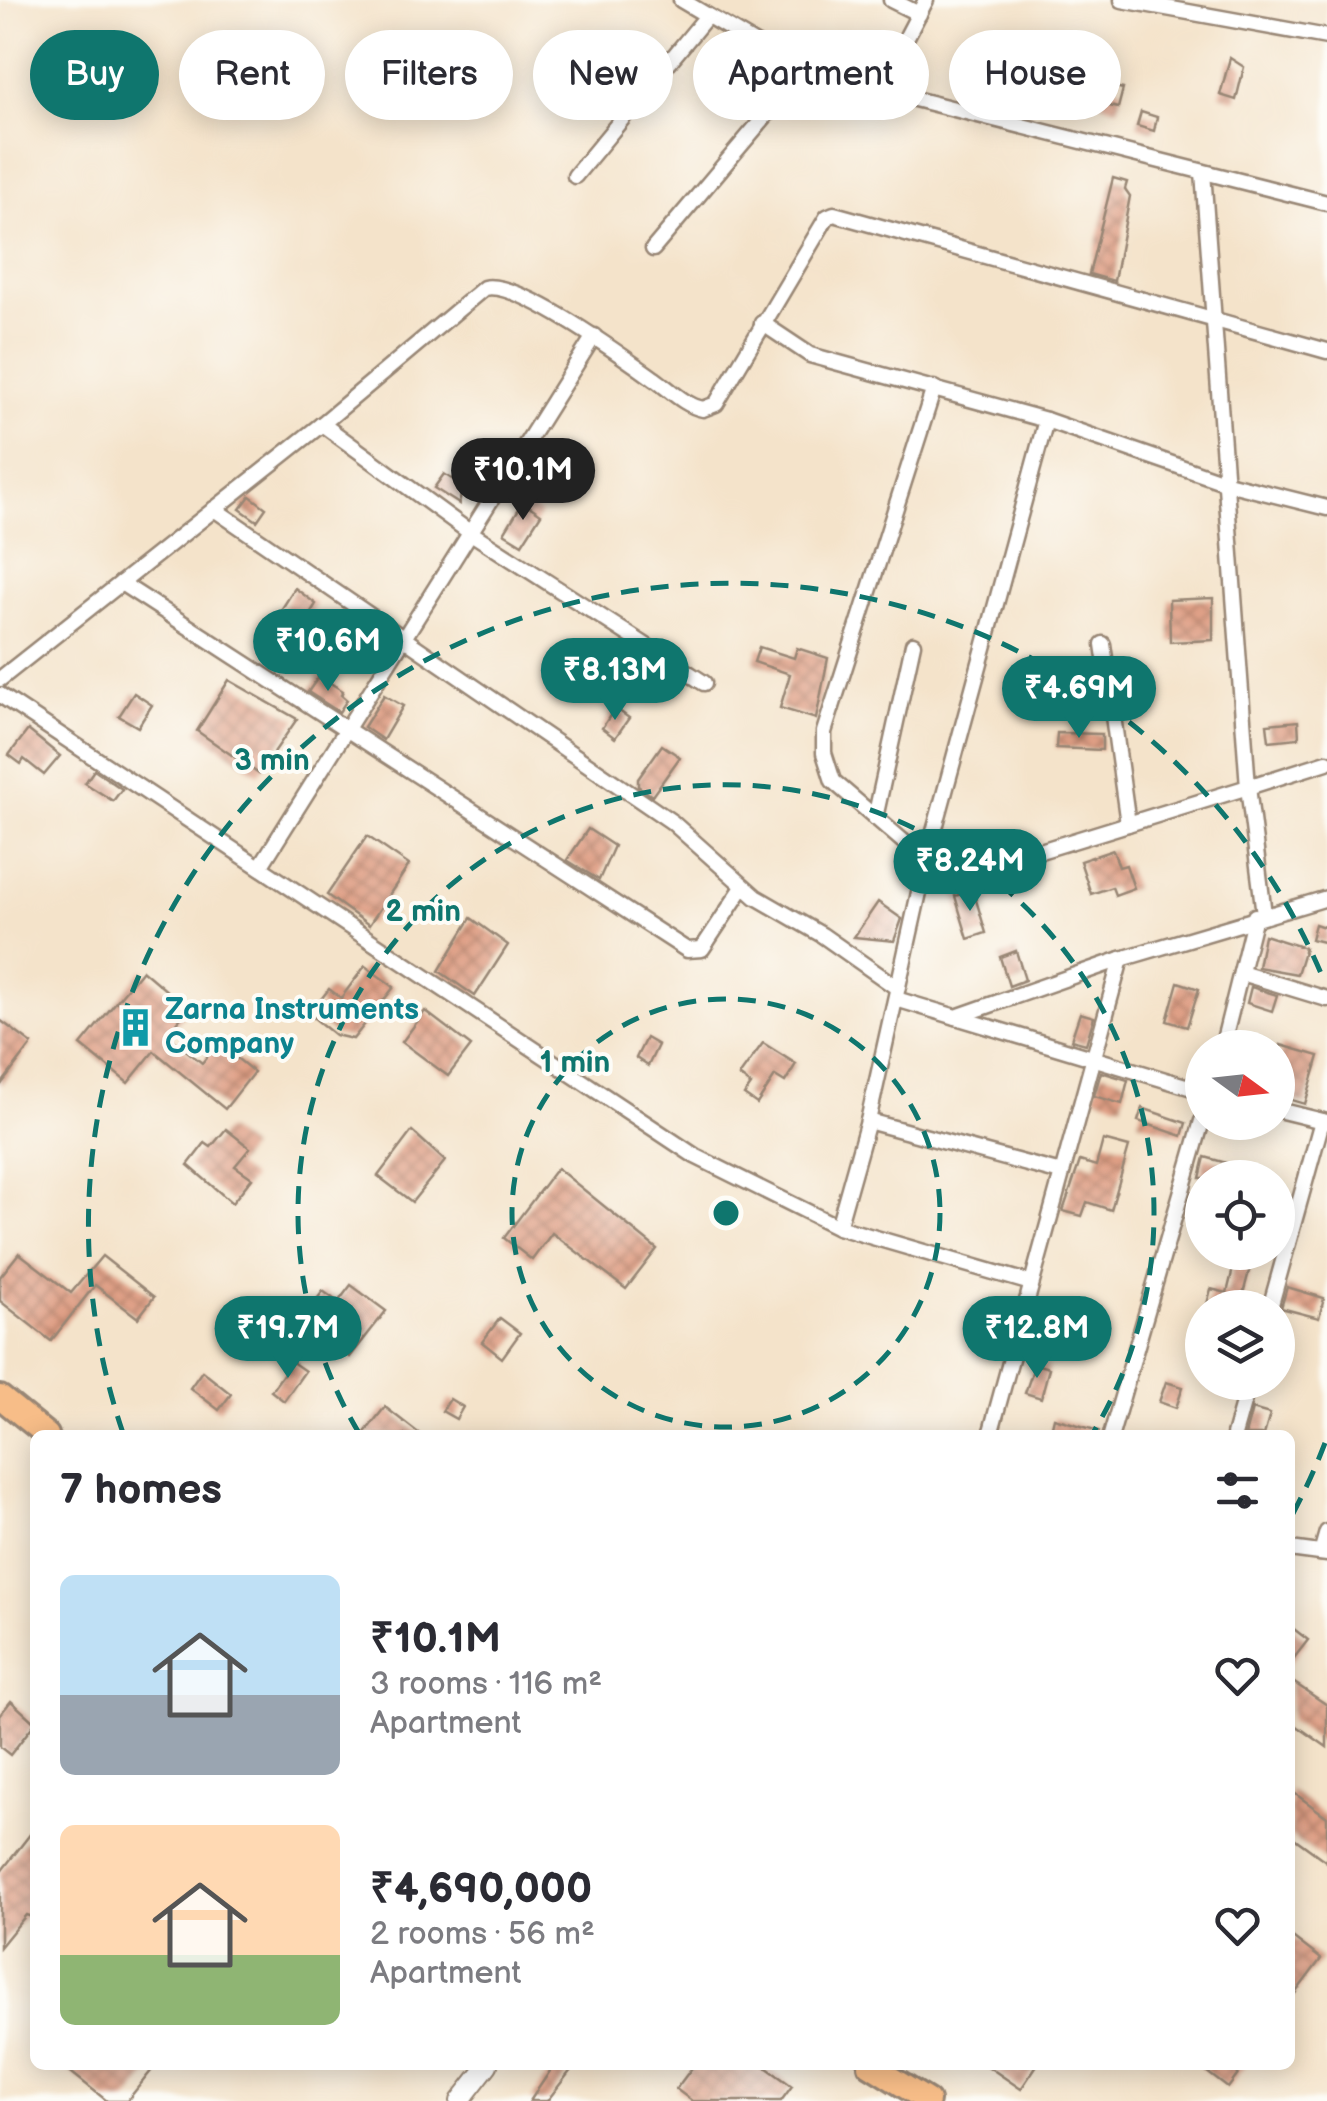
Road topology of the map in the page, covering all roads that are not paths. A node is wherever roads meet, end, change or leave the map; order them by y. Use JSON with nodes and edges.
{"nodes":[{"id":1,"x":681,"y":0,"type":"edge"},
{"id":2,"x":891,"y":0,"type":"edge"},
{"id":3,"x":926,"y":0,"type":"edge"},
{"id":4,"x":1122,"y":0,"type":"edge"},
{"id":5,"x":919,"y":14,"type":"junction"},
{"id":6,"x":707,"y":16,"type":"junction"},
{"id":7,"x":734,"y":30,"type":"edge"},
{"id":8,"x":911,"y":30,"type":"edge"},
{"id":9,"x":1327,"y":37,"type":"edge"},
{"id":10,"x":929,"y":103,"type":"edge"},
{"id":11,"x":762,"y":120,"type":"edge"},
{"id":12,"x":1203,"y":172,"type":"junction"},
{"id":13,"x":575,"y":176,"type":"dead end"},
{"id":14,"x":1327,"y":203,"type":"edge"},
{"id":15,"x":653,"y":249,"type":"dead end"},
{"id":16,"x":762,"y":322,"type":"junction"},
{"id":17,"x":1215,"y":323,"type":"junction"},
{"id":18,"x":594,"y":336,"type":"junction"},
{"id":19,"x":1327,"y":351,"type":"edge"},
{"id":20,"x":934,"y":388,"type":"junction"},
{"id":21,"x":1046,"y":420,"type":"junction"},
{"id":22,"x":322,"y":424,"type":"junction"},
{"id":23,"x":1227,"y":484,"type":"junction"},
{"id":24,"x":1327,"y":508,"type":"edge"},
{"id":25,"x":214,"y":509,"type":"junction"},
{"id":26,"x":468,"y":531,"type":"junction"},
{"id":27,"x":121,"y":583,"type":"junction"},
{"id":28,"x":403,"y":637,"type":"junction"},
{"id":29,"x":913,"y":644,"type":"dead end"},
{"id":30,"x":1103,"y":644,"type":"dead end"},
{"id":31,"x":0,"y":679,"type":"edge"},
{"id":32,"x":704,"y":684,"type":"dead end"},
{"id":33,"x":0,"y":695,"type":"edge"},
{"id":34,"x":346,"y":730,"type":"junction"},
{"id":35,"x":1327,"y":762,"type":"edge"},
{"id":36,"x":1248,"y":787,"type":"junction"},
{"id":37,"x":875,"y":818,"type":"junction"},
{"id":38,"x":1128,"y":824,"type":"junction"},
{"id":39,"x":926,"y":861,"type":"junction"},
{"id":40,"x":260,"y":867,"type":"junction"},
{"id":41,"x":743,"y":887,"type":"junction"},
{"id":42,"x":920,"y":888,"type":"junction"},
{"id":43,"x":1327,"y":898,"type":"edge"},
{"id":44,"x":1260,"y":915,"type":"junction"},
{"id":45,"x":1122,"y":959,"type":"junction"},
{"id":46,"x":1241,"y":972,"type":"junction"},
{"id":47,"x":896,"y":993,"type":"junction"},
{"id":48,"x":1327,"y":999,"type":"edge"},
{"id":49,"x":956,"y":1017,"type":"junction"},
{"id":50,"x":1226,"y":1030,"type":"edge"},
{"id":51,"x":1092,"y":1058,"type":"junction"},
{"id":52,"x":1185,"y":1086,"type":"edge"},
{"id":53,"x":1295,"y":1114,"type":"edge"},
{"id":54,"x":868,"y":1121,"type":"junction"},
{"id":55,"x":1325,"y":1121,"type":"edge"},
{"id":56,"x":1196,"y":1140,"type":"edge"},
{"id":57,"x":1061,"y":1174,"type":"junction"},
{"id":58,"x":838,"y":1227,"type":"junction"},
{"id":59,"x":1031,"y":1282,"type":"junction"},
{"id":60,"x":1275,"y":1290,"type":"edge"},
{"id":61,"x":0,"y":1397,"type":"edge"},
{"id":62,"x":1244,"y":1400,"type":"edge"},
{"id":63,"x":41,"y":1430,"type":"edge"},
{"id":64,"x":991,"y":1430,"type":"edge"},
{"id":65,"x":1112,"y":1430,"type":"edge"},
{"id":66,"x":1235,"y":1430,"type":"edge"},
{"id":67,"x":1327,"y":1532,"type":"edge"},
{"id":68,"x":1295,"y":1550,"type":"edge"},
{"id":69,"x":1324,"y":1554,"type":"edge"},
{"id":70,"x":484,"y":2070,"type":"edge"},
{"id":71,"x":878,"y":2070,"type":"edge"},
{"id":72,"x":460,"y":2101,"type":"edge"},
{"id":73,"x":928,"y":2101,"type":"edge"}],
"edges":[{"from":1,"to":6,"type":"street"},
{"from":2,"to":5,"type":"street"},
{"from":3,"to":5,"type":"street"},
{"from":4,"to":9,"type":"street"},
{"from":5,"to":8,"type":"street"},
{"from":6,"to":7,"type":"street"},
{"from":6,"to":13,"type":"street"},
{"from":10,"to":12,"type":"street"},
{"from":11,"to":15,"type":"street"},
{"from":12,"to":14,"type":"street"},
{"from":12,"to":17,"type":"street"},
{"from":16,"to":17,"type":"street"},
{"from":16,"to":18,"type":"street"},
{"from":16,"to":20,"type":"street"},
{"from":17,"to":19,"type":"street"},
{"from":17,"to":23,"type":"street"},
{"from":18,"to":22,"type":"street"},
{"from":18,"to":26,"type":"street"},
{"from":20,"to":21,"type":"street"},
{"from":20,"to":37,"type":"street"},
{"from":21,"to":23,"type":"street"},
{"from":21,"to":39,"type":"street"},
{"from":22,"to":25,"type":"street"},
{"from":22,"to":26,"type":"street"},
{"from":23,"to":24,"type":"street"},
{"from":23,"to":36,"type":"street"},
{"from":25,"to":27,"type":"street"},
{"from":25,"to":28,"type":"street"},
{"from":26,"to":28,"type":"street"},
{"from":26,"to":32,"type":"street"},
{"from":27,"to":31,"type":"street"},
{"from":27,"to":34,"type":"street"},
{"from":28,"to":34,"type":"street"},
{"from":28,"to":41,"type":"street"},
{"from":29,"to":37,"type":"street"},
{"from":30,"to":38,"type":"street"},
{"from":33,"to":40,"type":"street"},
{"from":34,"to":40,"type":"street"},
{"from":34,"to":41,"type":"street"},
{"from":35,"to":36,"type":"street"},
{"from":36,"to":38,"type":"street"},
{"from":36,"to":44,"type":"street"},
{"from":37,"to":39,"type":"street"},
{"from":38,"to":42,"type":"street"},
{"from":39,"to":42,"type":"street"},
{"from":40,"to":58,"type":"street"},
{"from":41,"to":47,"type":"street"},
{"from":42,"to":47,"type":"street"},
{"from":43,"to":44,"type":"street"},
{"from":44,"to":45,"type":"street"},
{"from":44,"to":46,"type":"street"},
{"from":45,"to":49,"type":"street"},
{"from":45,"to":51,"type":"street"},
{"from":46,"to":48,"type":"street"},
{"from":46,"to":50,"type":"street"},
{"from":47,"to":49,"type":"street"},
{"from":47,"to":54,"type":"street"},
{"from":49,"to":51,"type":"street"},
{"from":51,"to":52,"type":"street"},
{"from":51,"to":57,"type":"street"},
{"from":53,"to":55,"type":"street"},
{"from":54,"to":57,"type":"street"},
{"from":54,"to":58,"type":"street"},
{"from":55,"to":60,"type":"street"},
{"from":56,"to":65,"type":"street"},
{"from":57,"to":59,"type":"street"},
{"from":58,"to":59,"type":"street"},
{"from":59,"to":64,"type":"street"},
{"from":61,"to":63,"type":"main road"},
{"from":62,"to":66,"type":"street"},
{"from":67,"to":69,"type":"street"},
{"from":68,"to":69,"type":"street"},
{"from":70,"to":72,"type":"street"},
{"from":71,"to":73,"type":"main road"}]}
